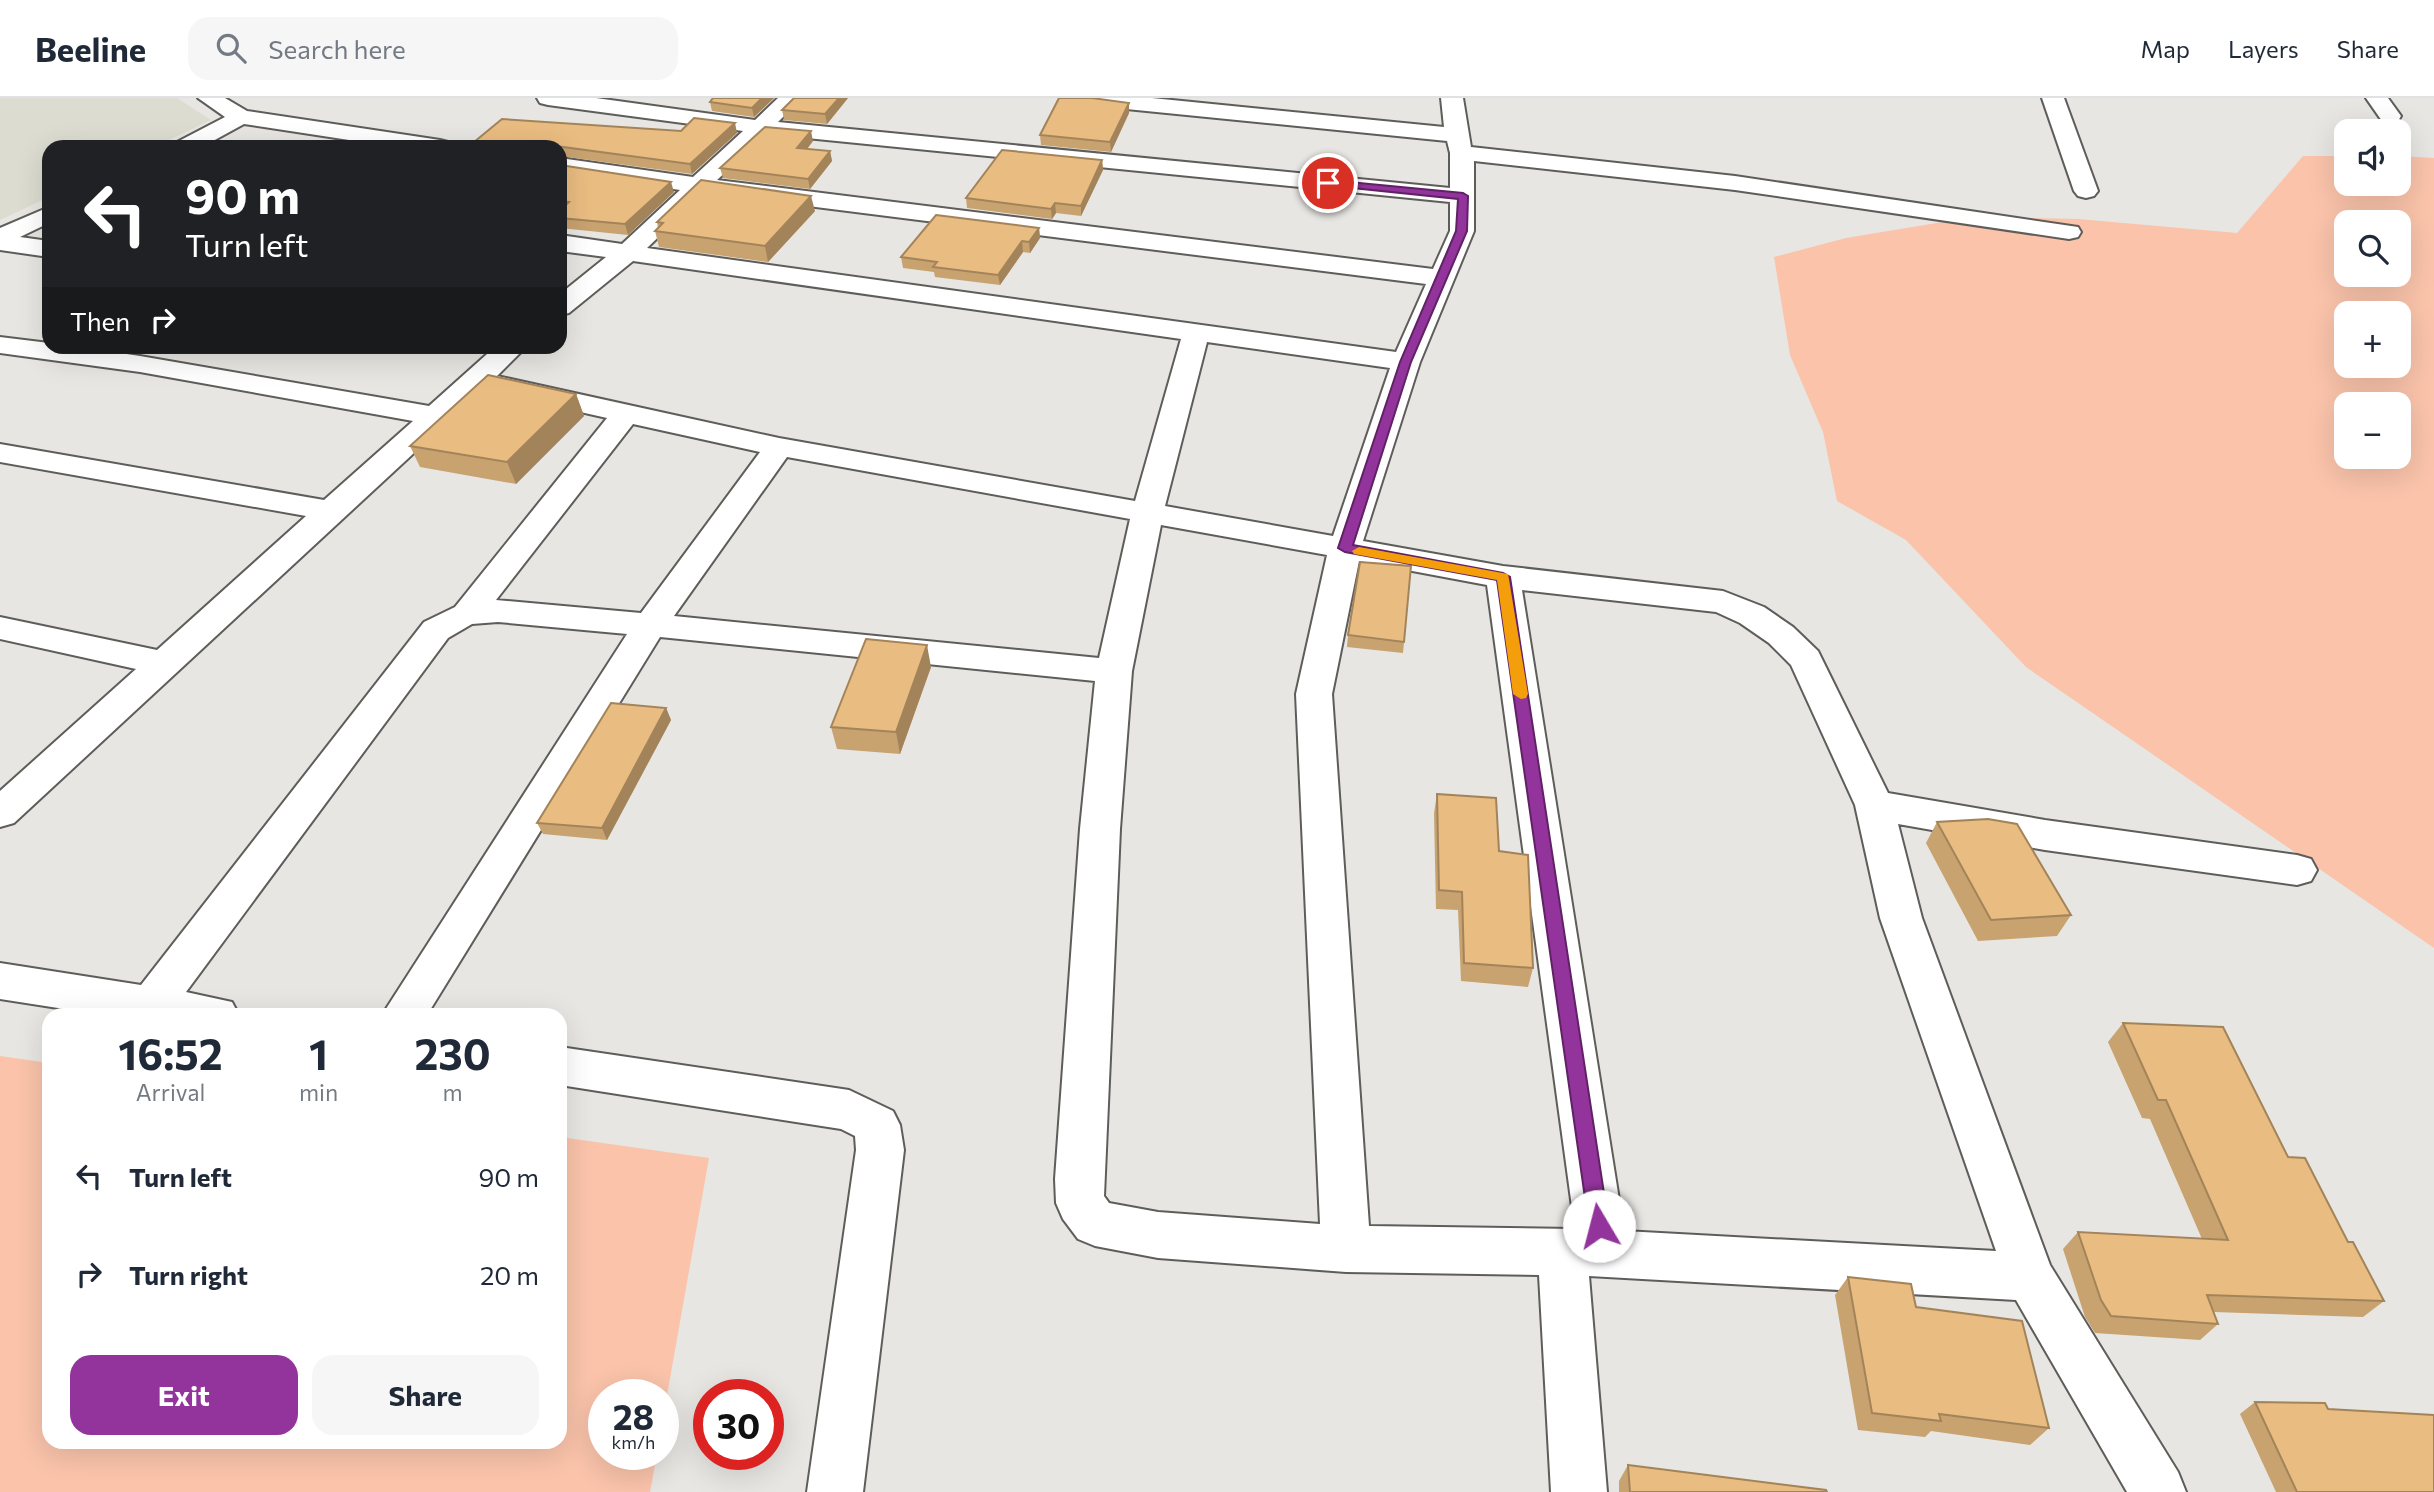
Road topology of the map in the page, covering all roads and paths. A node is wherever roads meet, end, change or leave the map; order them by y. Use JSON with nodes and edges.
{"nodes":[{"id":1,"x":209,"y":98,"type":"edge"},
{"id":2,"x":548,"y":98,"type":"edge"},
{"id":3,"x":791,"y":98,"type":"edge"},
{"id":4,"x":1086,"y":98,"type":"edge"},
{"id":5,"x":1452,"y":98,"type":"edge"},
{"id":6,"x":2053,"y":98,"type":"edge"},
{"id":7,"x":241,"y":117,"type":"junction"},
{"id":8,"x":760,"y":127,"type":"junction"},
{"id":9,"x":198,"y":140,"type":"edge"},
{"id":10,"x":394,"y":140,"type":"edge"},
{"id":11,"x":1459,"y":144,"type":"junction"},
{"id":12,"x":567,"y":166,"type":"edge"},
{"id":13,"x":697,"y":185,"type":"junction"},
{"id":14,"x":2086,"y":191,"type":"dead end"},
{"id":15,"x":1463,"y":196,"type":"junction"},
{"id":16,"x":42,"y":218,"type":"edge"},
{"id":17,"x":2069,"y":232,"type":"dead end"},
{"id":18,"x":0,"y":239,"type":"edge"},
{"id":19,"x":567,"y":244,"type":"edge"},
{"id":20,"x":42,"y":248,"type":"edge"},
{"id":21,"x":626,"y":254,"type":"junction"},
{"id":22,"x":1440,"y":278,"type":"junction"},
{"id":23,"x":567,"y":301,"type":"edge"},
{"id":24,"x":1196,"y":333,"type":"junction"},
{"id":25,"x":0,"y":345,"type":"edge"},
{"id":26,"x":42,"y":351,"type":"edge"},
{"id":27,"x":66,"y":354,"type":"edge"},
{"id":28,"x":504,"y":354,"type":"edge"},
{"id":29,"x":1406,"y":362,"type":"junction"},
{"id":30,"x":476,"y":380,"type":"junction"},
{"id":31,"x":626,"y":413,"type":"junction"},
{"id":32,"x":433,"y":416,"type":"junction"},
{"id":33,"x":779,"y":447,"type":"junction"},
{"id":34,"x":0,"y":453,"type":"edge"},
{"id":35,"x":331,"y":510,"type":"junction"},
{"id":36,"x":1148,"y":511,"type":"junction"},
{"id":37,"x":1345,"y":548,"type":"junction"},
{"id":38,"x":1503,"y":577,"type":"junction"},
{"id":39,"x":469,"y":612,"type":"junction"},
{"id":40,"x":650,"y":625,"type":"junction"},
{"id":41,"x":0,"y":628,"type":"edge"},
{"id":42,"x":162,"y":663,"type":"junction"},
{"id":43,"x":1114,"y":671,"type":"junction"},
{"id":44,"x":1874,"y":805,"type":"junction"},
{"id":45,"x":0,"y":813,"type":"edge"},
{"id":46,"x":2297,"y":870,"type":"dead end"},
{"id":47,"x":0,"y":981,"type":"edge"},
{"id":48,"x":151,"y":1005,"type":"junction"},
{"id":49,"x":171,"y":1008,"type":"edge"},
{"id":50,"x":408,"y":1008,"type":"edge"},
{"id":51,"x":567,"y":1067,"type":"edge"},
{"id":52,"x":1346,"y":1249,"type":"junction"},
{"id":53,"x":1582,"y":1253,"type":"junction"},
{"id":54,"x":2030,"y":1277,"type":"junction"},
{"id":55,"x":835,"y":1492,"type":"edge"},
{"id":56,"x":1579,"y":1492,"type":"edge"},
{"id":57,"x":2158,"y":1492,"type":"edge"}],
"edges":[{"from":1,"to":7,"type":"street"},
{"from":2,"to":8,"type":"street"},
{"from":3,"to":8,"type":"street"},
{"from":4,"to":11,"type":"street"},
{"from":5,"to":11,"type":"street"},
{"from":6,"to":14,"type":"street"},
{"from":7,"to":9,"type":"street"},
{"from":7,"to":10,"type":"street"},
{"from":8,"to":13,"type":"street"},
{"from":8,"to":15,"type":"street"},
{"from":11,"to":15,"type":"street"},
{"from":11,"to":17,"type":"street"},
{"from":12,"to":13,"type":"street"},
{"from":13,"to":21,"type":"street"},
{"from":13,"to":22,"type":"street"},
{"from":15,"to":22,"type":"street"},
{"from":16,"to":18,"type":"street"},
{"from":18,"to":20,"type":"street"},
{"from":19,"to":21,"type":"street"},
{"from":21,"to":23,"type":"street"},
{"from":21,"to":24,"type":"street"},
{"from":22,"to":29,"type":"street"},
{"from":24,"to":29,"type":"street"},
{"from":24,"to":36,"type":"street"},
{"from":25,"to":26,"type":"street"},
{"from":27,"to":32,"type":"street"},
{"from":28,"to":30,"type":"street"},
{"from":29,"to":37,"type":"street"},
{"from":30,"to":31,"type":"street"},
{"from":30,"to":32,"type":"street"},
{"from":31,"to":33,"type":"street"},
{"from":31,"to":39,"type":"street"},
{"from":32,"to":35,"type":"street"},
{"from":33,"to":36,"type":"street"},
{"from":33,"to":40,"type":"street"},
{"from":34,"to":35,"type":"street"},
{"from":35,"to":42,"type":"street"},
{"from":36,"to":37,"type":"street"},
{"from":36,"to":43,"type":"street"},
{"from":37,"to":38,"type":"street"},
{"from":37,"to":52,"type":"street"},
{"from":38,"to":44,"type":"street"},
{"from":38,"to":53,"type":"street"},
{"from":39,"to":40,"type":"street"},
{"from":39,"to":48,"type":"street"},
{"from":40,"to":43,"type":"street"},
{"from":40,"to":50,"type":"street"},
{"from":41,"to":42,"type":"street"},
{"from":42,"to":45,"type":"street"},
{"from":43,"to":52,"type":"street"},
{"from":44,"to":46,"type":"street"},
{"from":44,"to":54,"type":"street"},
{"from":47,"to":48,"type":"street"},
{"from":48,"to":49,"type":"street"},
{"from":51,"to":55,"type":"street"},
{"from":52,"to":53,"type":"street"},
{"from":53,"to":54,"type":"street"},
{"from":53,"to":56,"type":"street"},
{"from":54,"to":57,"type":"street"}]}
